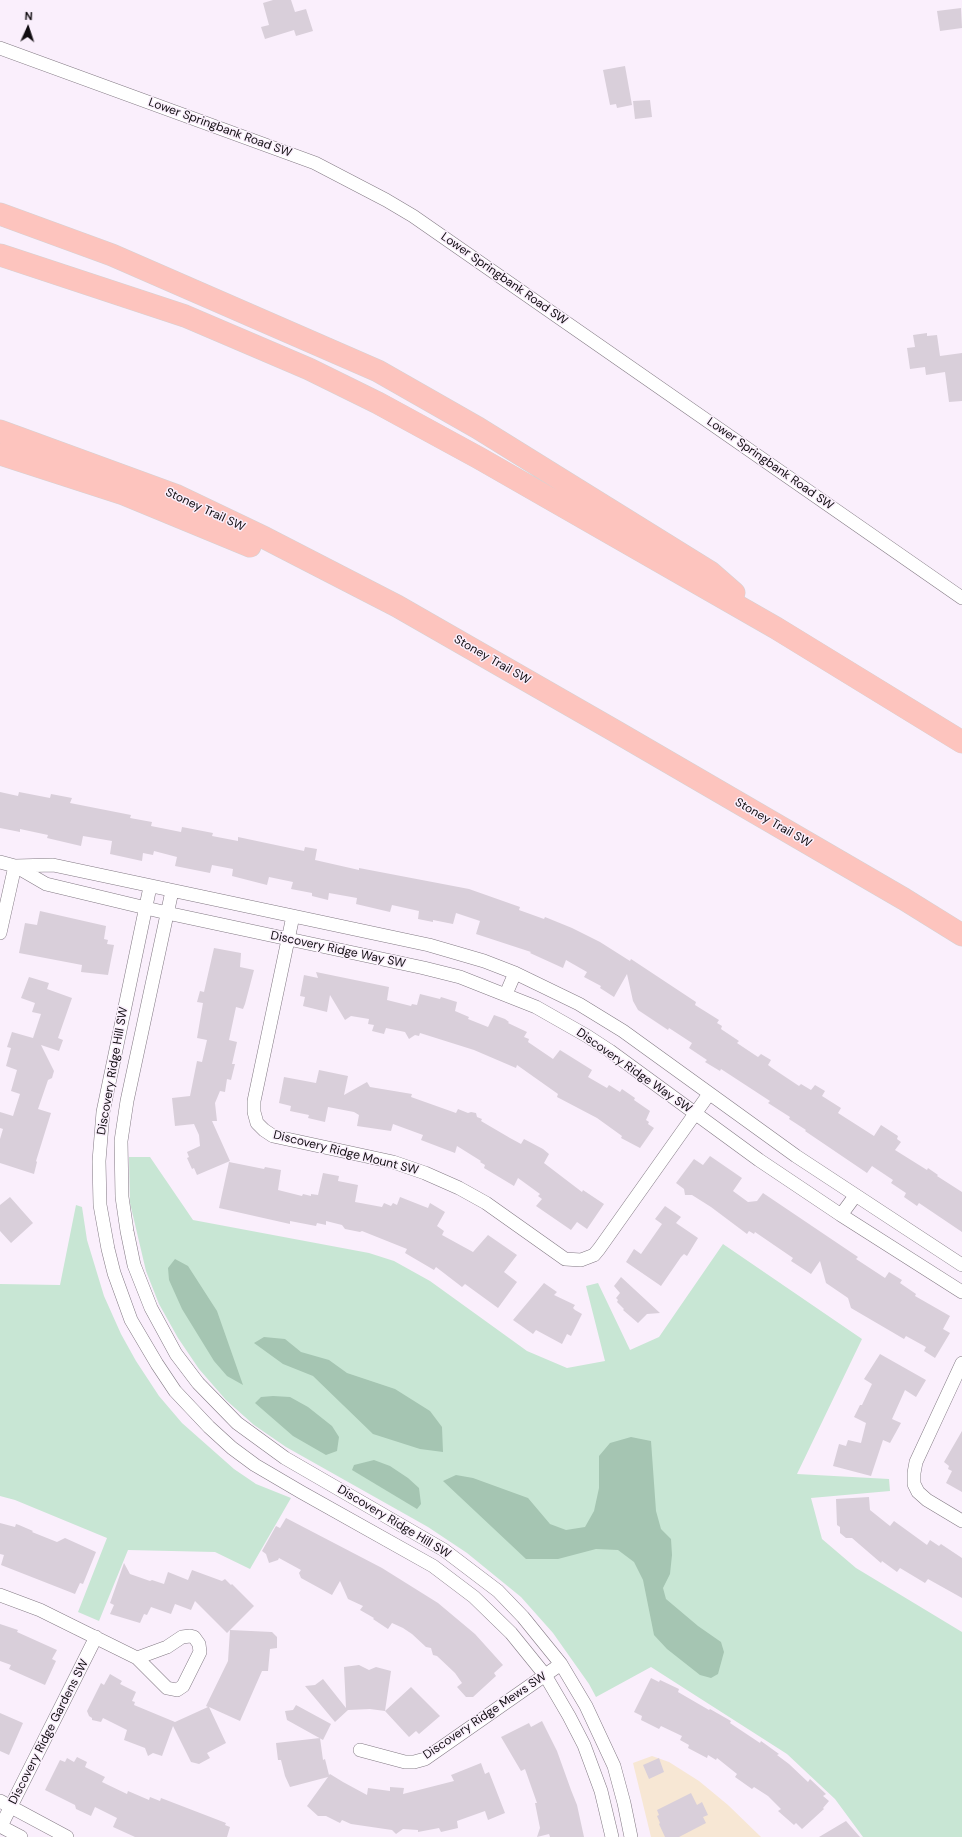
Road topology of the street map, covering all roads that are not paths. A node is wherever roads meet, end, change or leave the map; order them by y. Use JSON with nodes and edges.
{"nodes":[{"id":1,"x":0,"y":48,"type":"edge"},
{"id":2,"x":0,"y":214,"type":"edge"},
{"id":3,"x":0,"y":255,"type":"edge"},
{"id":4,"x":0,"y":431,"type":"edge"},
{"id":5,"x":0,"y":454,"type":"edge"},
{"id":6,"x":962,"y":598,"type":"edge"},
{"id":7,"x":397,"y":606,"type":"junction"},
{"id":8,"x":776,"y":628,"type":"junction"},
{"id":9,"x":962,"y":742,"type":"edge"},
{"id":10,"x":0,"y":862,"type":"edge"},
{"id":11,"x":14,"y":866,"type":"junction"},
{"id":12,"x":150,"y":887,"type":"junction"},
{"id":13,"x":172,"y":891,"type":"junction"},
{"id":14,"x":146,"y":908,"type":"junction"},
{"id":15,"x":167,"y":913,"type":"junction"},
{"id":16,"x":293,"y":916,"type":"junction"},
{"id":17,"x":0,"y":933,"type":"edge"},
{"id":18,"x":962,"y":935,"type":"edge"},
{"id":19,"x":288,"y":939,"type":"junction"},
{"id":20,"x":515,"y":973,"type":"junction"},
{"id":21,"x":506,"y":994,"type":"junction"},
{"id":22,"x":709,"y":1094,"type":"junction"},
{"id":23,"x":695,"y":1113,"type":"junction"},
{"id":24,"x":855,"y":1196,"type":"junction"},
{"id":25,"x":841,"y":1216,"type":"junction"},
{"id":26,"x":962,"y":1265,"type":"edge"},
{"id":27,"x":962,"y":1292,"type":"edge"},
{"id":28,"x":962,"y":1364,"type":"edge"},
{"id":29,"x":311,"y":1473,"type":"junction"},
{"id":30,"x":301,"y":1492,"type":"junction"},
{"id":31,"x":962,"y":1521,"type":"edge"},
{"id":32,"x":444,"y":1550,"type":"junction"},
{"id":33,"x":433,"y":1566,"type":"junction"},
{"id":34,"x":0,"y":1595,"type":"edge"},
{"id":35,"x":96,"y":1637,"type":"junction"},
{"id":36,"x":137,"y":1658,"type":"junction"},
{"id":37,"x":561,"y":1664,"type":"junction"},
{"id":38,"x":545,"y":1675,"type":"junction"},
{"id":39,"x":360,"y":1750,"type":"dead end"},
{"id":40,"x":614,"y":1766,"type":"junction"},
{"id":41,"x":595,"y":1774,"type":"junction"},
{"id":42,"x":6,"y":1804,"type":"edge"},
{"id":43,"x":1,"y":1826,"type":"edge"},
{"id":44,"x":21,"y":1837,"type":"edge"},
{"id":45,"x":67,"y":1837,"type":"edge"},
{"id":46,"x":612,"y":1837,"type":"edge"},
{"id":47,"x":631,"y":1837,"type":"edge"}],
"edges":[{"from":1,"to":6,"type":"street","name":"Lower Springbank Road SW"},
{"from":2,"to":8,"type":"highway"},
{"from":3,"to":8,"type":"highway"},
{"from":4,"to":7,"type":"highway","name":"Stoney Trail SW"},
{"from":5,"to":7,"type":"highway"},
{"from":7,"to":18,"type":"highway","name":"Stoney Trail SW"},
{"from":8,"to":9,"type":"highway"},
{"from":10,"to":11,"type":"street","name":"Discovery Ridge Way SW"},
{"from":11,"to":12,"type":"street","name":"Discovery Ridge Way SW"},
{"from":11,"to":14,"type":"street","name":"Discovery Ridge Way SW"},
{"from":11,"to":17,"type":"street"},
{"from":12,"to":13,"type":"street","name":"Discovery Ridge Way SW"},
{"from":12,"to":14,"type":"street","name":"Discovery Ridge Hill SW"},
{"from":13,"to":15,"type":"street","name":"Discovery Ridge Hill SW"},
{"from":13,"to":16,"type":"street","name":"Discovery Ridge Way SW"},
{"from":14,"to":15,"type":"street","name":"Discovery Ridge Way SW"},
{"from":14,"to":30,"type":"street","name":"Discovery Ridge Hill SW"},
{"from":15,"to":19,"type":"street","name":"Discovery Ridge Way SW"},
{"from":15,"to":29,"type":"street","name":"Discovery Ridge Hill SW"},
{"from":16,"to":19,"type":"street","name":"Discovery Ridge Mount SW"},
{"from":16,"to":20,"type":"street","name":"Discovery Ridge Way SW"},
{"from":19,"to":21,"type":"street","name":"Discovery Ridge Way SW"},
{"from":19,"to":23,"type":"street","name":"Discovery Ridge Mount SW"},
{"from":20,"to":21,"type":"street"},
{"from":20,"to":22,"type":"street","name":"Discovery Ridge Way SW"},
{"from":21,"to":23,"type":"street","name":"Discovery Ridge Way SW"},
{"from":22,"to":23,"type":"street","name":"Discovery Ridge Mount SW"},
{"from":22,"to":24,"type":"street","name":"Discovery Ridge Way SW"},
{"from":23,"to":25,"type":"street","name":"Discovery Ridge Way SW"},
{"from":24,"to":25,"type":"street"},
{"from":24,"to":26,"type":"street","name":"Discovery Ridge Way SW"},
{"from":25,"to":27,"type":"street","name":"Discovery Ridge Way SW"},
{"from":28,"to":31,"type":"street"},
{"from":29,"to":30,"type":"street"},
{"from":29,"to":32,"type":"street","name":"Discovery Ridge Hill SW"},
{"from":30,"to":33,"type":"street","name":"Discovery Ridge Hill SW"},
{"from":32,"to":33,"type":"street"},
{"from":32,"to":37,"type":"street","name":"Discovery Ridge Hill SW"},
{"from":33,"to":38,"type":"street","name":"Discovery Ridge Hill SW"},
{"from":34,"to":35,"type":"street"},
{"from":35,"to":36,"type":"street"},
{"from":35,"to":42,"type":"street","name":"Discovery Ridge Gardens SW"},
{"from":36,"to":36,"type":"street"},
{"from":37,"to":38,"type":"street","name":"Discovery Ridge Mews SW"},
{"from":37,"to":40,"type":"street","name":"Discovery Ridge Hill SW"},
{"from":38,"to":39,"type":"street","name":"Discovery Ridge Mews SW"},
{"from":38,"to":41,"type":"street","name":"Discovery Ridge Hill SW"},
{"from":40,"to":41,"type":"street"},
{"from":40,"to":47,"type":"street","name":"Discovery Ridge Hill SW"},
{"from":41,"to":46,"type":"street","name":"Discovery Ridge Hill SW"},
{"from":42,"to":43,"type":"street","name":"Discovery Ridge Gardens SW"},
{"from":42,"to":45,"type":"street"},
{"from":43,"to":44,"type":"street"}]}
